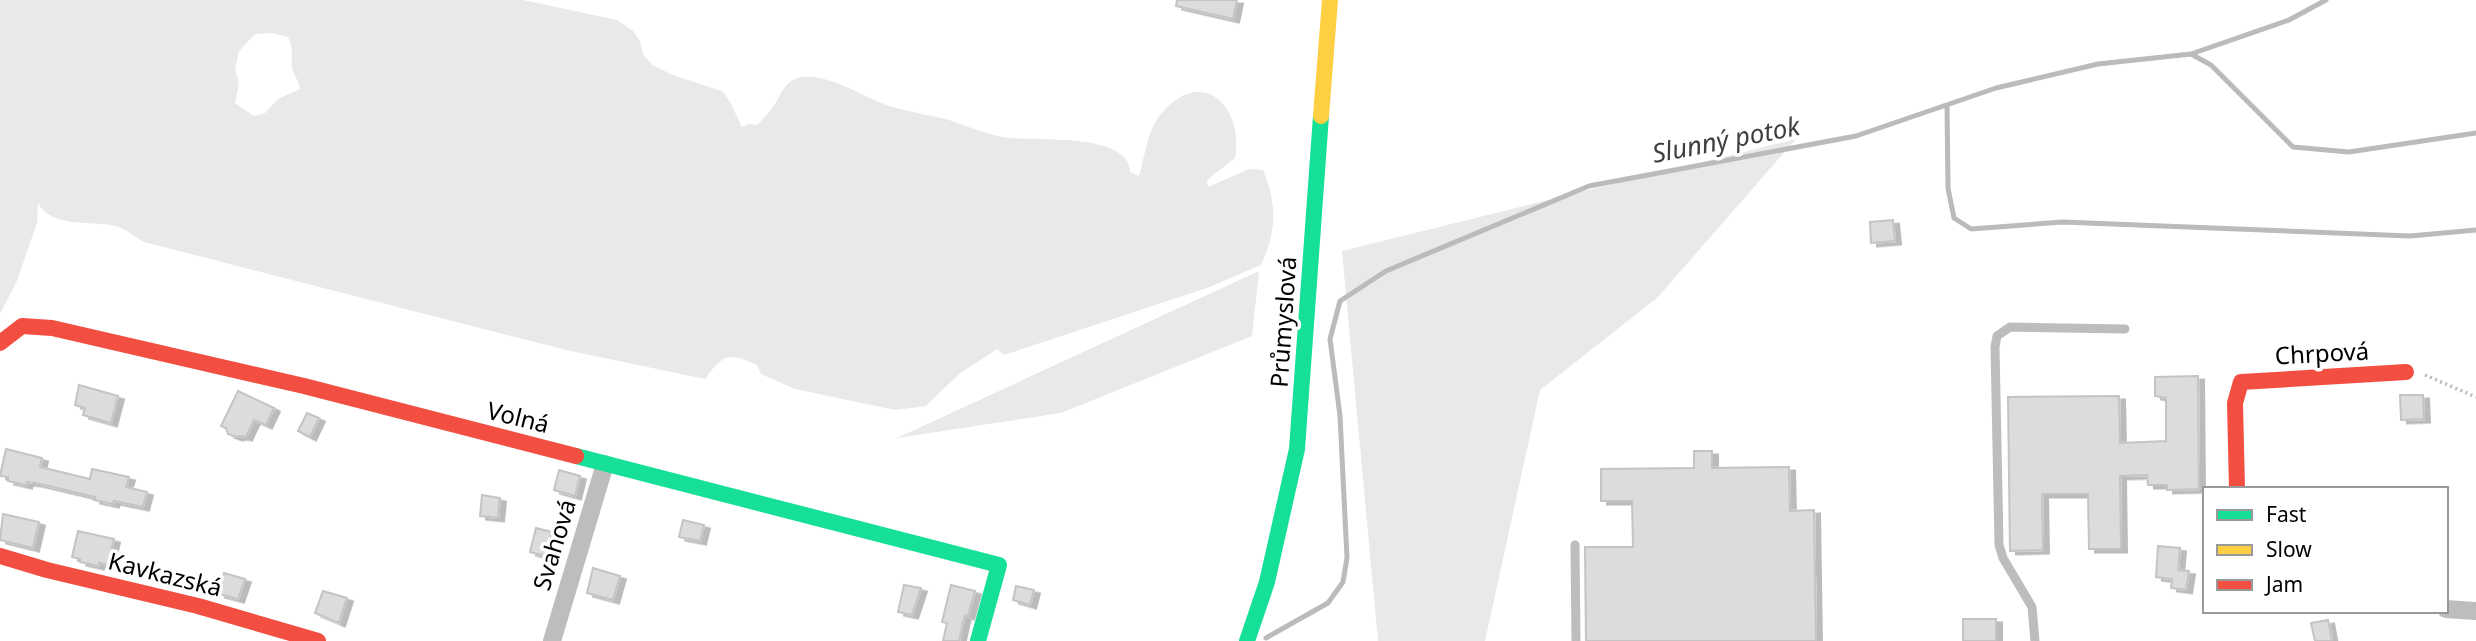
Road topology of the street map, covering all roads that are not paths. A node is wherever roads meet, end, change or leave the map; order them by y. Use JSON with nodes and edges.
{"nodes":[{"id":1,"x":1330,"y":0,"type":"edge"},
{"id":2,"x":2125,"y":329,"type":"dead end"},
{"id":3,"x":0,"y":344,"type":"edge"},
{"id":4,"x":2406,"y":372,"type":"road end"},
{"id":5,"x":605,"y":464,"type":"junction"},
{"id":6,"x":2237,"y":487,"type":"edge"},
{"id":7,"x":1575,"y":545,"type":"dead end"},
{"id":8,"x":0,"y":556,"type":"edge"},
{"id":9,"x":2448,"y":609,"type":"edge"},
{"id":10,"x":2476,"y":611,"type":"edge"},
{"id":11,"x":318,"y":641,"type":"edge"},
{"id":12,"x":552,"y":641,"type":"edge"},
{"id":13,"x":978,"y":641,"type":"edge"},
{"id":14,"x":1247,"y":641,"type":"edge"},
{"id":15,"x":1576,"y":641,"type":"edge"},
{"id":16,"x":2035,"y":641,"type":"edge"}],
"edges":[{"from":1,"to":14,"type":"street","name":"Průmyslová"},
{"from":2,"to":16,"type":"lane"},
{"from":3,"to":5,"type":"street","name":"Volná"},
{"from":4,"to":6,"type":"street","name":"Chrpová"},
{"from":5,"to":12,"type":"street","name":"Svahová"},
{"from":5,"to":13,"type":"street","name":"Volná"},
{"from":7,"to":15,"type":"lane"},
{"from":8,"to":11,"type":"street","name":"Kavkazská"},
{"from":9,"to":10,"type":"street"}]}
